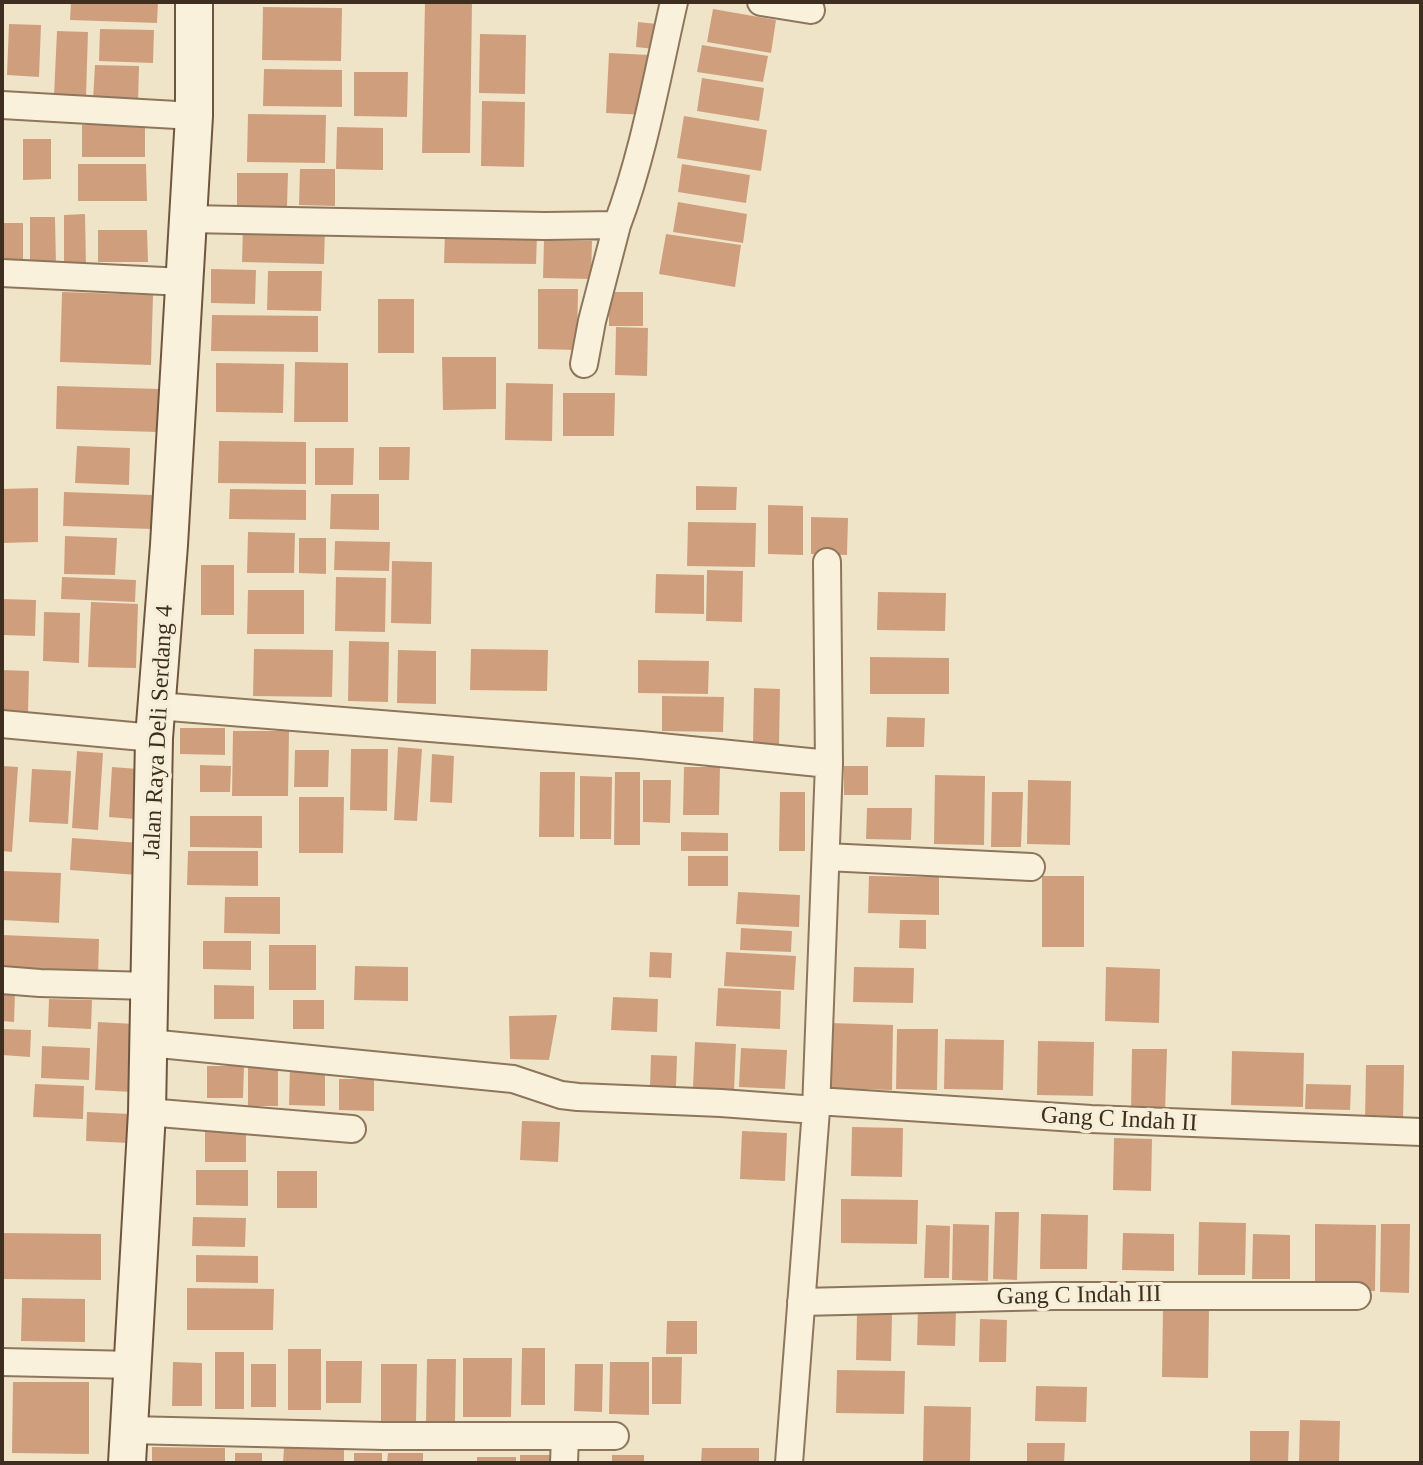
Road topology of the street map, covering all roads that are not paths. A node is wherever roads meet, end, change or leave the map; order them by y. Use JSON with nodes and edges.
{"nodes":[{"id":1,"x":194,"y":2,"type":"edge"},
{"id":2,"x":674,"y":2,"type":"edge"},
{"id":3,"x":761,"y":2,"type":"edge"},
{"id":4,"x":811,"y":10,"type":"dead end"},
{"id":5,"x":2,"y":105,"type":"edge"},
{"id":6,"x":194,"y":116,"type":"junction"},
{"id":7,"x":188,"y":219,"type":"junction"},
{"id":8,"x":617,"y":225,"type":"junction"},
{"id":9,"x":2,"y":273,"type":"edge"},
{"id":10,"x":184,"y":282,"type":"junction"},
{"id":11,"x":584,"y":364,"type":"dead end"},
{"id":12,"x":827,"y":562,"type":"dead end"},
{"id":13,"x":156,"y":722,"type":"junction"},
{"id":14,"x":2,"y":724,"type":"edge"},
{"id":15,"x":829,"y":764,"type":"junction"},
{"id":16,"x":826,"y":857,"type":"junction"},
{"id":17,"x":1031,"y":867,"type":"dead end"},
{"id":18,"x":2,"y":980,"type":"edge"},
{"id":19,"x":150,"y":986,"type":"junction"},
{"id":20,"x":149,"y":1043,"type":"junction"},
{"id":21,"x":816,"y":1106,"type":"junction"},
{"id":22,"x":147,"y":1112,"type":"junction"},
{"id":23,"x":352,"y":1129,"type":"dead end"},
{"id":24,"x":1421,"y":1132,"type":"edge"},
{"id":25,"x":1357,"y":1296,"type":"dead end"},
{"id":26,"x":801,"y":1302,"type":"junction"},
{"id":27,"x":2,"y":1362,"type":"edge"},
{"id":28,"x":133,"y":1365,"type":"junction"},
{"id":29,"x":565,"y":1436,"type":"junction"},
{"id":30,"x":615,"y":1436,"type":"dead end"},
{"id":31,"x":128,"y":1447,"type":"edge"},
{"id":32,"x":564,"y":1463,"type":"edge"},
{"id":33,"x":789,"y":1463,"type":"edge"}],
"edges":[{"from":1,"to":6,"type":"street","name":"Jalan Raya Deli Serdang 4"},
{"from":2,"to":8,"type":"street"},
{"from":3,"to":4,"type":"street"},
{"from":5,"to":6,"type":"street"},
{"from":6,"to":7,"type":"street","name":"Jalan Raya Deli Serdang 4"},
{"from":7,"to":8,"type":"street"},
{"from":7,"to":10,"type":"street","name":"Jalan Raya Deli Serdang 4"},
{"from":8,"to":11,"type":"street"},
{"from":9,"to":10,"type":"street"},
{"from":10,"to":13,"type":"street","name":"Jalan Raya Deli Serdang 4"},
{"from":12,"to":15,"type":"street"},
{"from":13,"to":14,"type":"street"},
{"from":13,"to":15,"type":"street"},
{"from":13,"to":19,"type":"street","name":"Jalan Raya Deli Serdang 4"},
{"from":15,"to":16,"type":"street"},
{"from":16,"to":17,"type":"street"},
{"from":16,"to":21,"type":"street"},
{"from":18,"to":19,"type":"street"},
{"from":19,"to":20,"type":"street","name":"Jalan Raya Deli Serdang 4"},
{"from":20,"to":21,"type":"street","name":"Gang C Indah II"},
{"from":20,"to":22,"type":"street","name":"Jalan Raya Deli Serdang 4"},
{"from":21,"to":24,"type":"street","name":"Gang C Indah II"},
{"from":21,"to":26,"type":"street"},
{"from":22,"to":23,"type":"street"},
{"from":22,"to":28,"type":"street","name":"Jalan Raya Deli Serdang 4"},
{"from":25,"to":26,"type":"street","name":"Gang C Indah III"},
{"from":26,"to":33,"type":"street"},
{"from":27,"to":28,"type":"street"},
{"from":28,"to":31,"type":"street","name":"Jalan Raya Deli Serdang 4"},
{"from":29,"to":30,"type":"street"},
{"from":29,"to":31,"type":"street"},
{"from":29,"to":32,"type":"street"}]}
